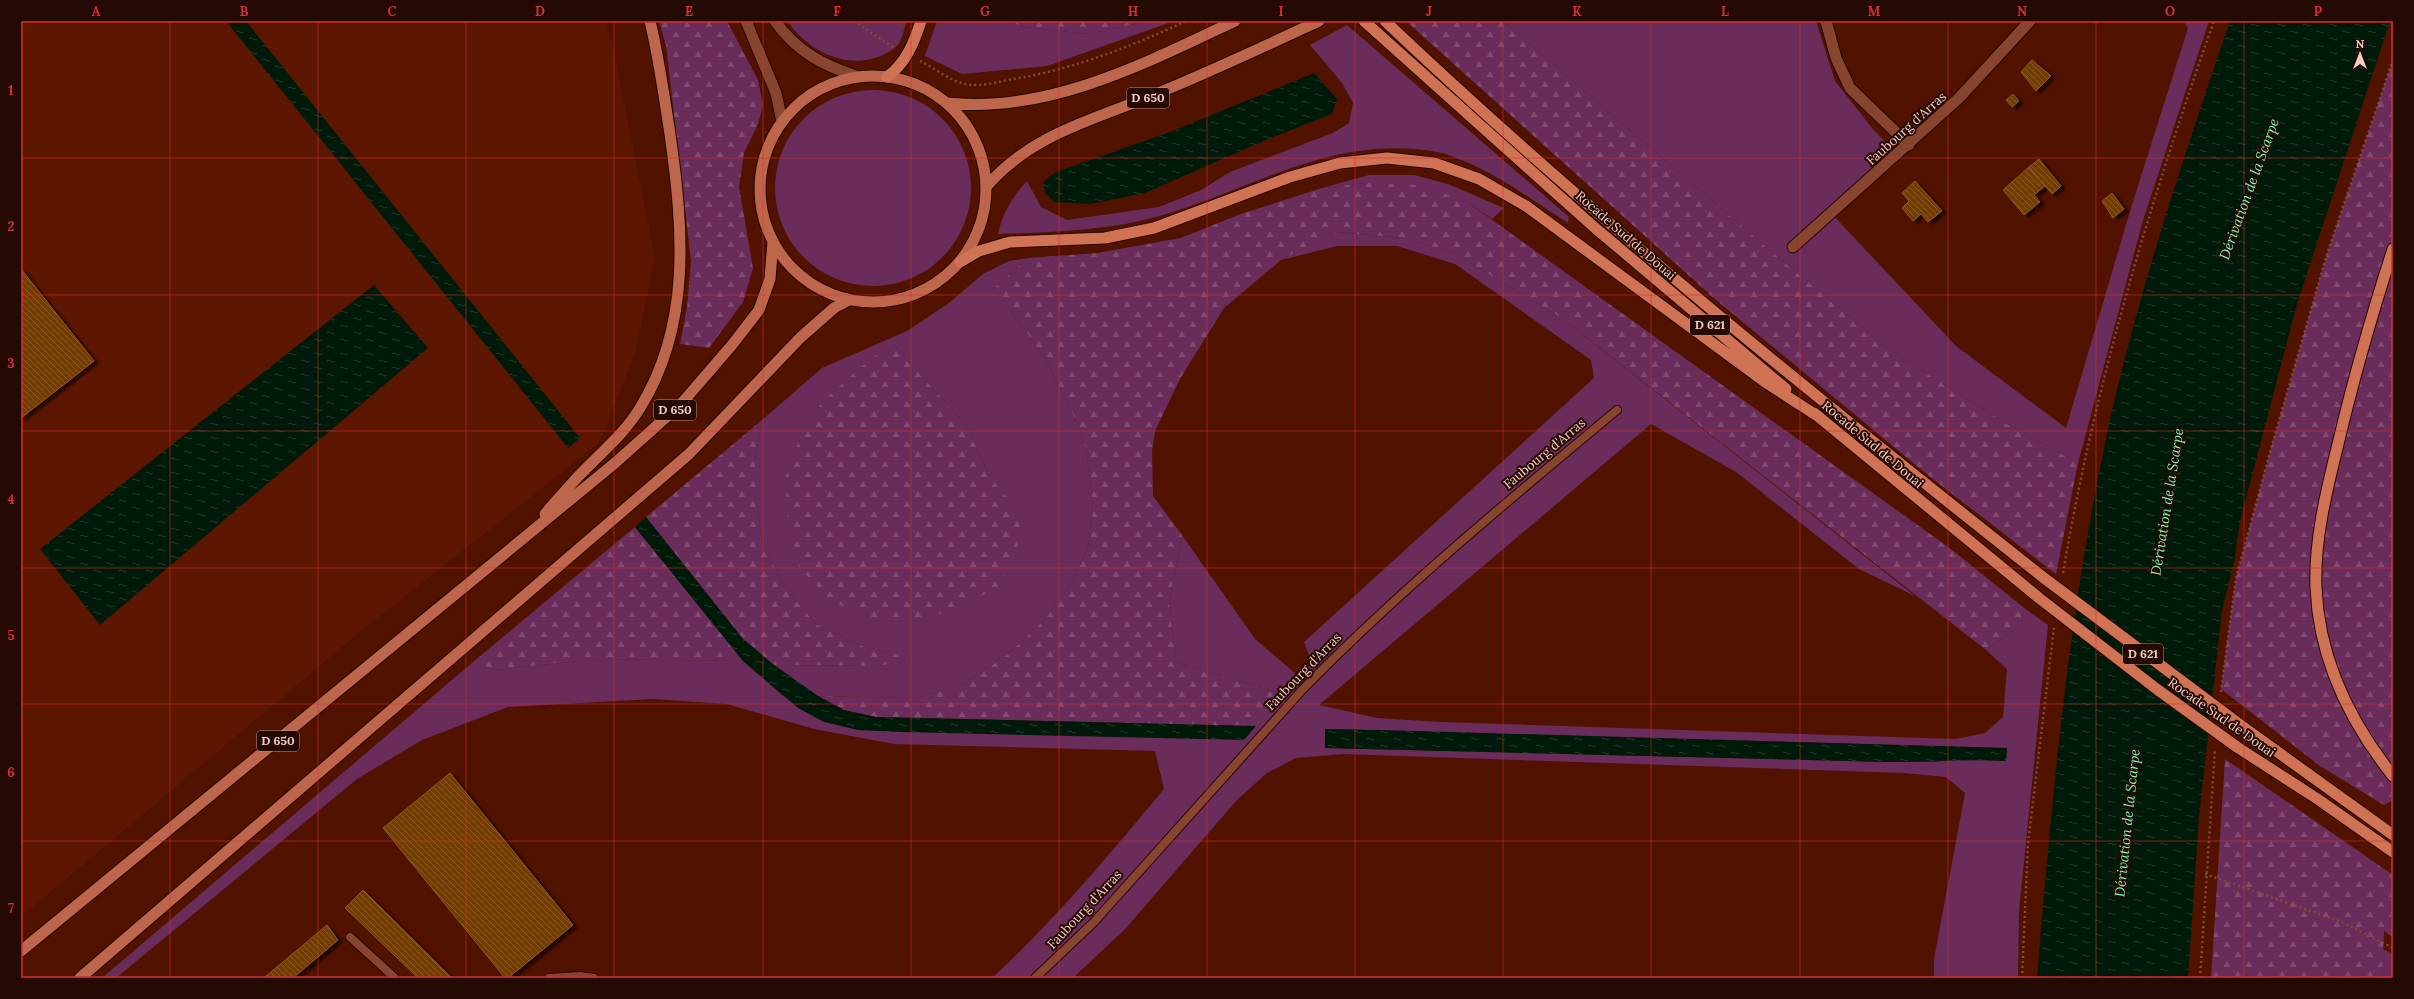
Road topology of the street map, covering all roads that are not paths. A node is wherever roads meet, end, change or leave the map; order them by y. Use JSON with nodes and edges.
{"nodes":[{"id":1,"x":650,"y":21,"type":"edge"},
{"id":2,"x":746,"y":21,"type":"edge"},
{"id":3,"x":775,"y":21,"type":"edge"},
{"id":4,"x":921,"y":21,"type":"edge"},
{"id":5,"x":1235,"y":21,"type":"edge"},
{"id":6,"x":1319,"y":21,"type":"edge"},
{"id":7,"x":1364,"y":21,"type":"edge"},
{"id":8,"x":1384,"y":21,"type":"edge"},
{"id":9,"x":1826,"y":21,"type":"edge"},
{"id":10,"x":2030,"y":21,"type":"edge"},
{"id":11,"x":859,"y":77,"type":"junction"},
{"id":12,"x":887,"y":77,"type":"junction"},
{"id":13,"x":947,"y":104,"type":"junction"},
{"id":14,"x":782,"y":122,"type":"junction"},
{"id":15,"x":1909,"y":145,"type":"junction"},
{"id":16,"x":986,"y":187,"type":"junction"},
{"id":17,"x":773,"y":241,"type":"junction"},
{"id":18,"x":1794,"y":247,"type":"dead end"},
{"id":19,"x":2393,"y":249,"type":"edge"},
{"id":20,"x":960,"y":262,"type":"junction"},
{"id":21,"x":849,"y":300,"type":"junction"},
{"id":22,"x":1617,"y":410,"type":"dead end"},
{"id":23,"x":1819,"y":417,"type":"junction"},
{"id":24,"x":520,"y":541,"type":"junction"},
{"id":25,"x":2393,"y":776,"type":"edge"},
{"id":26,"x":2393,"y":835,"type":"edge"},
{"id":27,"x":2393,"y":852,"type":"edge"},
{"id":28,"x":350,"y":937,"type":"dead end"},
{"id":29,"x":21,"y":951,"type":"edge"},
{"id":30,"x":80,"y":978,"type":"edge"},
{"id":31,"x":395,"y":978,"type":"edge"},
{"id":32,"x":549,"y":978,"type":"edge"},
{"id":33,"x":594,"y":978,"type":"edge"},
{"id":34,"x":1035,"y":978,"type":"edge"}],
"edges":[{"from":1,"to":24,"type":"main road"},
{"from":2,"to":14,"type":"street"},
{"from":3,"to":11,"type":"street"},
{"from":4,"to":12,"type":"highway"},
{"from":5,"to":13,"type":"main road","number":"D 650"},
{"from":6,"to":16,"type":"main road","number":"D 650"},
{"from":7,"to":23,"type":"highway","name":"Rocade Sud de Douai","number":"D 621"},
{"from":8,"to":26,"type":"highway","name":"Rocade Sud de Douai","number":"D 621","bridge":true},
{"from":9,"to":15,"type":"street"},
{"from":10,"to":15,"type":"street","name":"Faubourg d'Arras"},
{"from":11,"to":12,"type":"main road"},
{"from":11,"to":14,"type":"main road"},
{"from":12,"to":13,"type":"main road"},
{"from":13,"to":16,"type":"main road"},
{"from":14,"to":17,"type":"main road"},
{"from":15,"to":18,"type":"street","name":"Faubourg d'Arras"},
{"from":16,"to":20,"type":"main road"},
{"from":17,"to":21,"type":"main road"},
{"from":17,"to":24,"type":"main road","number":"D 650"},
{"from":19,"to":25,"type":"highway"},
{"from":20,"to":21,"type":"main road"},
{"from":20,"to":23,"type":"highway"},
{"from":21,"to":30,"type":"main road"},
{"from":22,"to":34,"type":"lane","name":"Faubourg d'Arras"},
{"from":23,"to":27,"type":"highway","name":"Rocade Sud de Douai","number":"D 621","bridge":true},
{"from":24,"to":29,"type":"main road","number":"D 650"},
{"from":28,"to":31,"type":"lane"},
{"from":32,"to":33,"type":"lane"}]}
